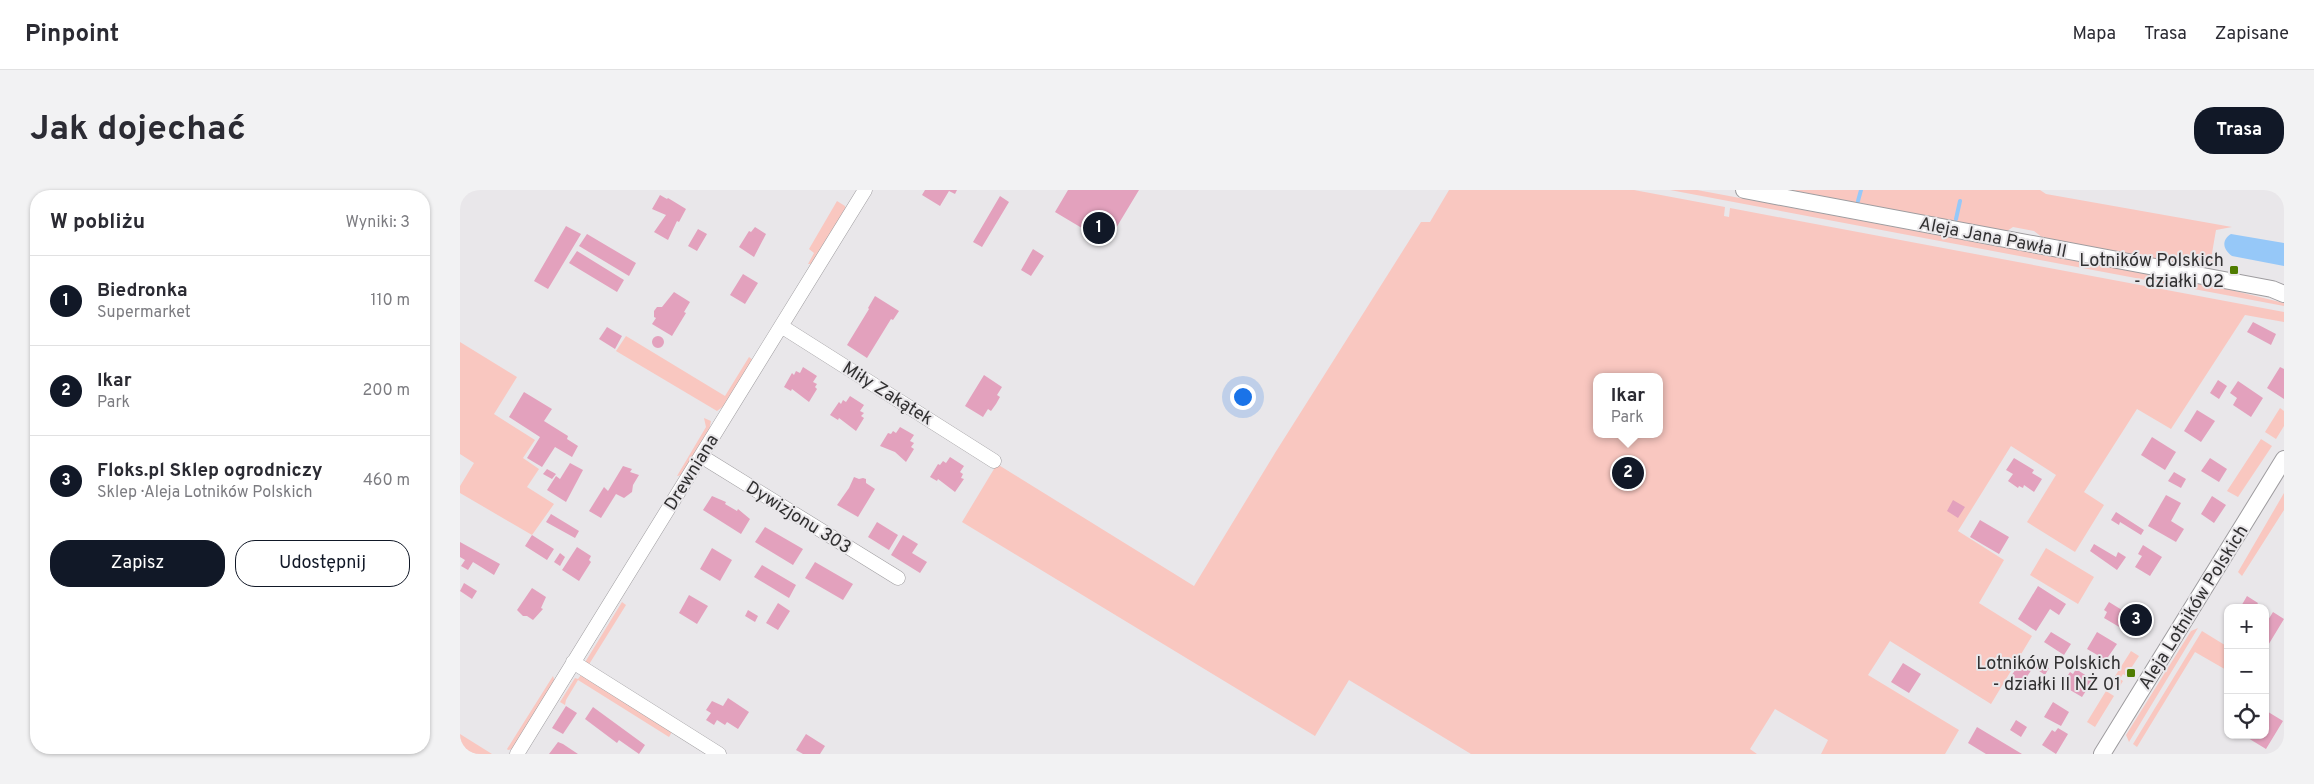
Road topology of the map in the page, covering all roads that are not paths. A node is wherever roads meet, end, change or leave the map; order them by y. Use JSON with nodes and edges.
{"nodes":[{"id":1,"x":865,"y":190,"type":"edge"},
{"id":2,"x":1744,"y":190,"type":"edge"},
{"id":3,"x":2280,"y":291,"type":"edge"},
{"id":4,"x":781,"y":326,"type":"junction"},
{"id":5,"x":701,"y":456,"type":"junction"},
{"id":6,"x":2284,"y":459,"type":"edge"},
{"id":7,"x":994,"y":461,"type":"dead end"},
{"id":8,"x":898,"y":578,"type":"dead end"},
{"id":9,"x":574,"y":662,"type":"junction"},
{"id":10,"x":517,"y":754,"type":"edge"},
{"id":11,"x":719,"y":754,"type":"edge"},
{"id":12,"x":2102,"y":754,"type":"edge"}],
"edges":[{"from":1,"to":4,"type":"street","name":"Drewniana"},
{"from":2,"to":3,"type":"street","name":"Aleja Jana Pawła II"},
{"from":4,"to":5,"type":"street","name":"Drewniana"},
{"from":4,"to":7,"type":"street","name":"Miły Zakątek"},
{"from":5,"to":8,"type":"street","name":"Dywizjonu 303"},
{"from":5,"to":9,"type":"street","name":"Drewniana"},
{"from":6,"to":12,"type":"street","name":"Aleja Lotników Polskich"},
{"from":9,"to":10,"type":"street","name":"Drewniana"},
{"from":9,"to":11,"type":"street"}]}
